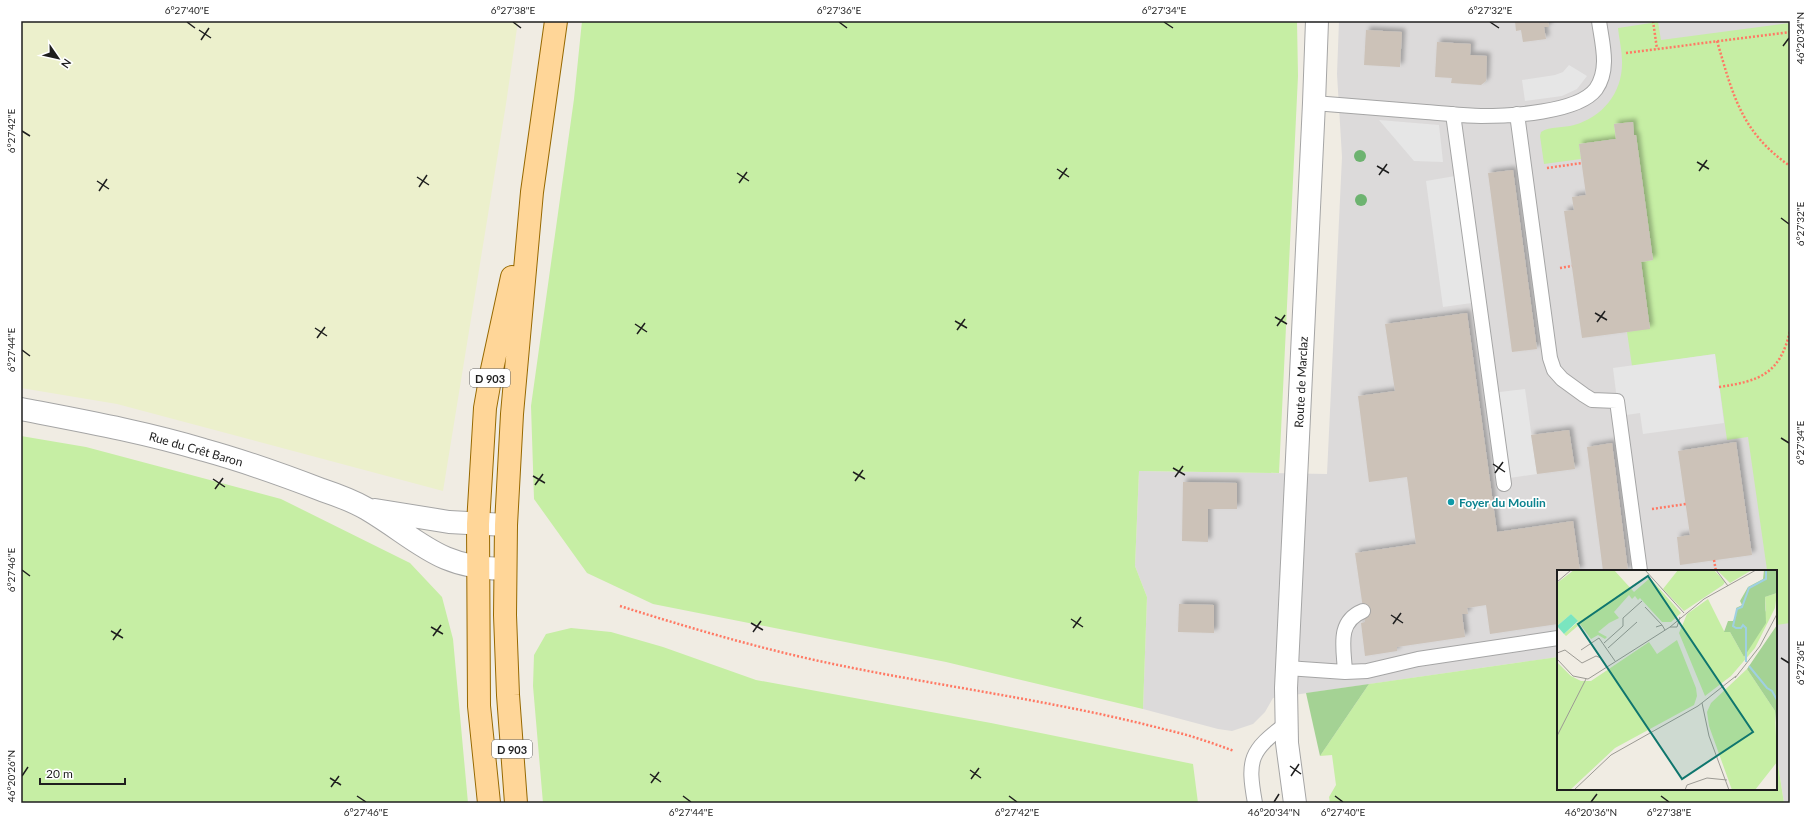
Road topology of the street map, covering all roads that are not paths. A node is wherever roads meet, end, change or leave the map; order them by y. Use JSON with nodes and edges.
{"nodes":[{"id":1,"x":556,"y":21,"type":"edge"},
{"id":2,"x":1317,"y":21,"type":"edge"},
{"id":3,"x":1599,"y":21,"type":"edge"},
{"id":4,"x":1314,"y":103,"type":"junction"},
{"id":5,"x":1453,"y":114,"type":"junction"},
{"id":6,"x":1517,"y":114,"type":"junction"},
{"id":7,"x":532,"y":192,"type":"junction"},
{"id":8,"x":21,"y":409,"type":"edge"},
{"id":9,"x":1504,"y":484,"type":"dead end"},
{"id":10,"x":366,"y":508,"type":"junction"},
{"id":11,"x":478,"y":524,"type":"junction"},
{"id":12,"x":506,"y":525,"type":"junction"},
{"id":13,"x":477,"y":568,"type":"junction"},
{"id":14,"x":505,"y":569,"type":"junction"},
{"id":15,"x":1640,"y":570,"type":"edge"},
{"id":16,"x":1363,"y":611,"type":"dead end"},
{"id":17,"x":1557,"y":638,"type":"edge"},
{"id":18,"x":1287,"y":668,"type":"junction"},
{"id":19,"x":1345,"y":672,"type":"junction"},
{"id":20,"x":1286,"y":734,"type":"junction"},
{"id":21,"x":489,"y":803,"type":"edge"},
{"id":22,"x":516,"y":803,"type":"edge"},
{"id":23,"x":1255,"y":803,"type":"edge"},
{"id":24,"x":1295,"y":803,"type":"edge"}],
"edges":[{"from":1,"to":7,"type":"main road","number":"D 903"},
{"from":2,"to":4,"type":"street","name":"Route de Marclaz"},
{"from":3,"to":6,"type":"lane"},
{"from":4,"to":5,"type":"lane"},
{"from":4,"to":18,"type":"street","name":"Route de Marclaz"},
{"from":5,"to":6,"type":"lane"},
{"from":5,"to":9,"type":"lane"},
{"from":6,"to":15,"type":"lane"},
{"from":7,"to":11,"type":"main road","number":"D 903"},
{"from":7,"to":12,"type":"main road","number":"D 903"},
{"from":8,"to":10,"type":"street","name":"Rue du Crêt Baron"},
{"from":10,"to":11,"type":"street","name":"Rue du Crêt Baron"},
{"from":10,"to":13,"type":"street","name":"Rue du Crêt Baron"},
{"from":11,"to":12,"type":"street","name":"Rue du Crêt Baron"},
{"from":11,"to":13,"type":"main road","number":"D 903"},
{"from":12,"to":14,"type":"main road","number":"D 903"},
{"from":13,"to":14,"type":"street","name":"Rue du Crêt Baron"},
{"from":13,"to":21,"type":"main road","number":"D 903"},
{"from":14,"to":22,"type":"main road","number":"D 903"},
{"from":16,"to":19,"type":"lane"},
{"from":17,"to":19,"type":"lane"},
{"from":18,"to":19,"type":"lane"},
{"from":18,"to":20,"type":"street","name":"Route de Marclaz"},
{"from":20,"to":23,"type":"lane"},
{"from":20,"to":24,"type":"street","name":"Route de Marclaz"}]}
